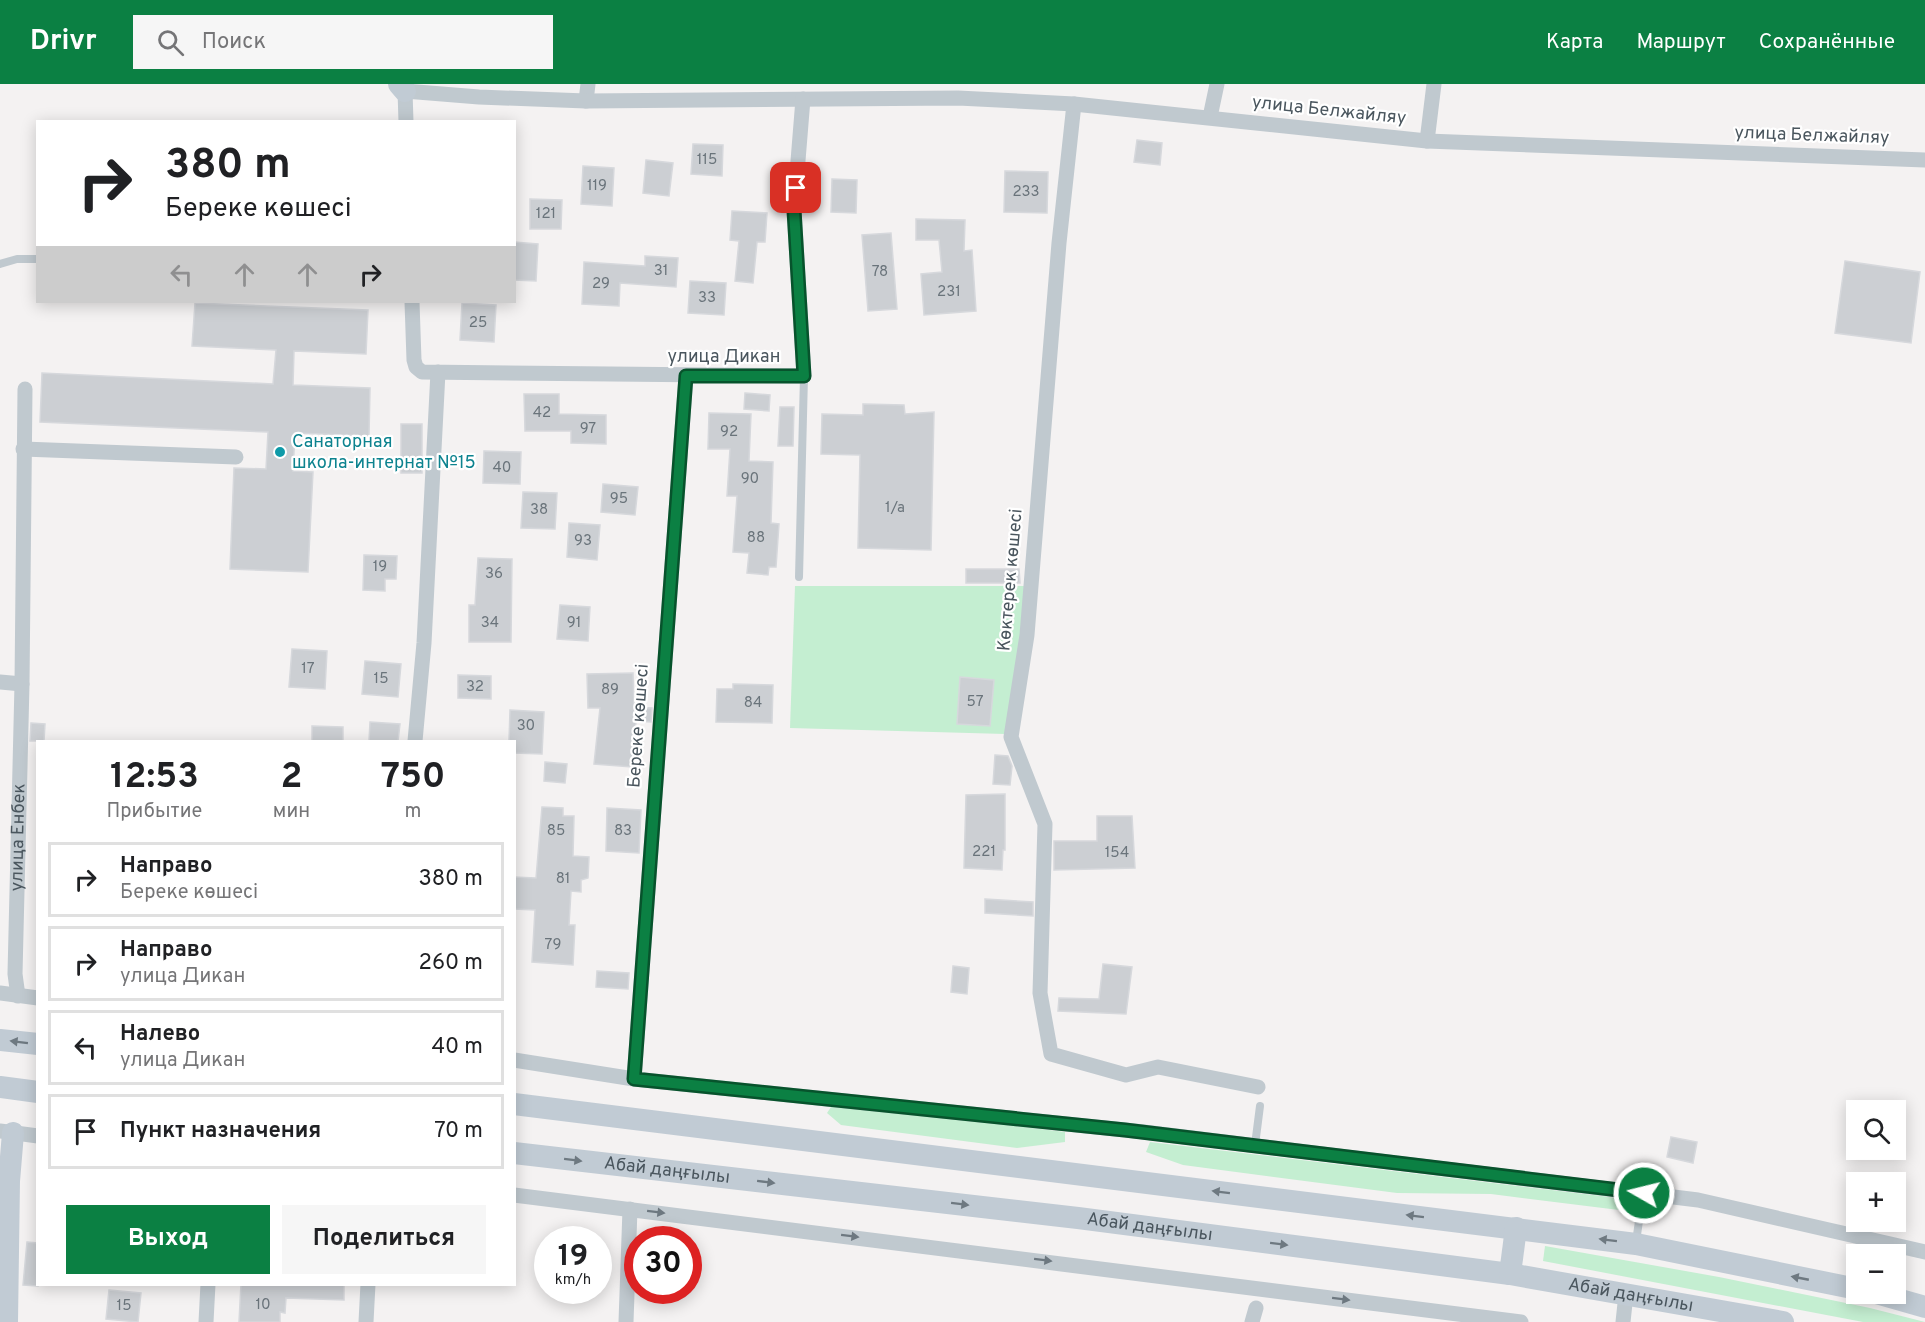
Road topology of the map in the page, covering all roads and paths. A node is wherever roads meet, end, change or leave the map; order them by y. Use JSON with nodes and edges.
{"nodes":[{"id":1,"x":588,"y":84,"type":"edge"},
{"id":2,"x":1217,"y":84,"type":"edge"},
{"id":3,"x":1434,"y":84,"type":"edge"},
{"id":4,"x":402,"y":87,"type":"edge"},
{"id":5,"x":959,"y":91,"type":"edge"},
{"id":6,"x":831,"y":92,"type":"edge"},
{"id":7,"x":803,"y":99,"type":"junction"},
{"id":8,"x":585,"y":102,"type":"junction"},
{"id":9,"x":1074,"y":104,"type":"junction"},
{"id":10,"x":1210,"y":117,"type":"junction"},
{"id":11,"x":406,"y":120,"type":"edge"},
{"id":12,"x":1427,"y":141,"type":"junction"},
{"id":13,"x":1925,"y":160,"type":"edge"},
{"id":14,"x":36,"y":259,"type":"edge"},
{"id":15,"x":0,"y":264,"type":"edge"},
{"id":16,"x":412,"y":303,"type":"edge"},
{"id":17,"x":438,"y":372,"type":"junction"},
{"id":18,"x":686,"y":376,"type":"junction"},
{"id":19,"x":804,"y":376,"type":"junction"},
{"id":20,"x":25,"y":389,"type":"dead end"},
{"id":21,"x":23,"y":449,"type":"junction"},
{"id":22,"x":236,"y":457,"type":"dead end"},
{"id":23,"x":799,"y":577,"type":"dead end"},
{"id":24,"x":22,"y":681,"type":"junction"},
{"id":25,"x":0,"y":682,"type":"edge"},
{"id":26,"x":415,"y":740,"type":"edge"},
{"id":27,"x":0,"y":993,"type":"edge"},
{"id":28,"x":18,"y":996,"type":"junction"},
{"id":29,"x":36,"y":998,"type":"edge"},
{"id":30,"x":0,"y":1040,"type":"edge"},
{"id":31,"x":36,"y":1044,"type":"edge"},
{"id":32,"x":516,"y":1060,"type":"edge"},
{"id":33,"x":634,"y":1079,"type":"junction"},
{"id":34,"x":1258,"y":1087,"type":"dead end"},
{"id":35,"x":5,"y":1088,"type":"edge"},
{"id":36,"x":36,"y":1092,"type":"edge"},
{"id":37,"x":516,"y":1104,"type":"edge"},
{"id":38,"x":1260,"y":1106,"type":"dead end"},
{"id":39,"x":7,"y":1132,"type":"edge"},
{"id":40,"x":36,"y":1136,"type":"edge"},
{"id":41,"x":1255,"y":1145,"type":"junction"},
{"id":42,"x":516,"y":1154,"type":"edge"},
{"id":43,"x":1644,"y":1193,"type":"junction"},
{"id":44,"x":516,"y":1195,"type":"edge"},
{"id":45,"x":630,"y":1209,"type":"junction"},
{"id":46,"x":1516,"y":1228,"type":"junction"},
{"id":47,"x":1636,"y":1244,"type":"junction"},
{"id":48,"x":1925,"y":1252,"type":"edge"},
{"id":49,"x":1510,"y":1275,"type":"junction"},
{"id":50,"x":208,"y":1286,"type":"edge"},
{"id":51,"x":368,"y":1286,"type":"edge"},
{"id":52,"x":1846,"y":1287,"type":"edge"},
{"id":53,"x":1626,"y":1294,"type":"junction"},
{"id":54,"x":1906,"y":1297,"type":"edge"},
{"id":55,"x":1925,"y":1300,"type":"edge"},
{"id":56,"x":1906,"y":1301,"type":"edge"},
{"id":57,"x":1925,"y":1306,"type":"edge"},
{"id":58,"x":7,"y":1322,"type":"edge"},
{"id":59,"x":206,"y":1322,"type":"edge"},
{"id":60,"x":366,"y":1322,"type":"edge"},
{"id":61,"x":626,"y":1322,"type":"edge"},
{"id":62,"x":1521,"y":1322,"type":"edge"},
{"id":63,"x":1623,"y":1322,"type":"edge"},
{"id":64,"x":1783,"y":1322,"type":"edge"}],
"edges":[{"from":1,"to":8,"type":"street"},
{"from":2,"to":10,"type":"street"},
{"from":3,"to":12,"type":"street"},
{"from":4,"to":8,"type":"street","name":"улица Белжайляу"},
{"from":4,"to":11,"type":"street"},
{"from":5,"to":6,"type":"street","name":"улица Белжайляу"},
{"from":5,"to":9,"type":"street","name":"улица Белжайляу"},
{"from":6,"to":7,"type":"street","name":"улица Белжайляу"},
{"from":7,"to":8,"type":"street","name":"улица Белжайляу"},
{"from":7,"to":19,"type":"street","name":"улица Дикан"},
{"from":9,"to":10,"type":"street","name":"улица Белжайляу"},
{"from":9,"to":34,"type":"street","name":"Көктерек көшесі"},
{"from":10,"to":12,"type":"street","name":"улица Белжайляу"},
{"from":12,"to":13,"type":"street","name":"улица Белжайляу"},
{"from":14,"to":15,"type":"lane"},
{"from":16,"to":17,"type":"street","name":"улица Дикан"},
{"from":17,"to":18,"type":"street","name":"улица Дикан"},
{"from":17,"to":26,"type":"street"},
{"from":18,"to":19,"type":"street","name":"улица Дикан"},
{"from":18,"to":33,"type":"street","name":"Береке көшесі"},
{"from":19,"to":23,"type":"lane"},
{"from":20,"to":21,"type":"street","name":"улица Енбек"},
{"from":21,"to":22,"type":"street"},
{"from":21,"to":24,"type":"street","name":"улица Енбек"},
{"from":24,"to":25,"type":"street"},
{"from":24,"to":28,"type":"street","name":"улица Енбек"},
{"from":27,"to":28,"type":"street"},
{"from":28,"to":29,"type":"street"},
{"from":31,"to":30,"type":"main road","one_way":true},
{"from":32,"to":33,"type":"street"},
{"from":33,"to":41,"type":"street"},
{"from":35,"to":36,"type":"main road"},
{"from":46,"to":37,"type":"main road","one_way":true},
{"from":38,"to":41,"type":"lane"},
{"from":39,"to":40,"type":"street"},
{"from":39,"to":58,"type":"main road"},
{"from":41,"to":43,"type":"street"},
{"from":42,"to":49,"type":"main road","name":"Абай даңғылы","one_way":true},
{"from":43,"to":47,"type":"lane"},
{"from":43,"to":48,"type":"street"},
{"from":44,"to":45,"type":"street"},
{"from":45,"to":61,"type":"street"},
{"from":45,"to":62,"type":"street","one_way":true},
{"from":47,"to":46,"type":"main road","one_way":true},
{"from":46,"to":49,"type":"main road"},
{"from":52,"to":47,"type":"main road","one_way":true},
{"from":49,"to":53,"type":"main road","name":"Абай даңғылы"},
{"from":50,"to":59,"type":"street"},
{"from":51,"to":60,"type":"street"},
{"from":53,"to":63,"type":"street"},
{"from":53,"to":64,"type":"main road","name":"Абай даңғылы"},
{"from":54,"to":55,"type":"main road"},
{"from":56,"to":57,"type":"main road"}]}
